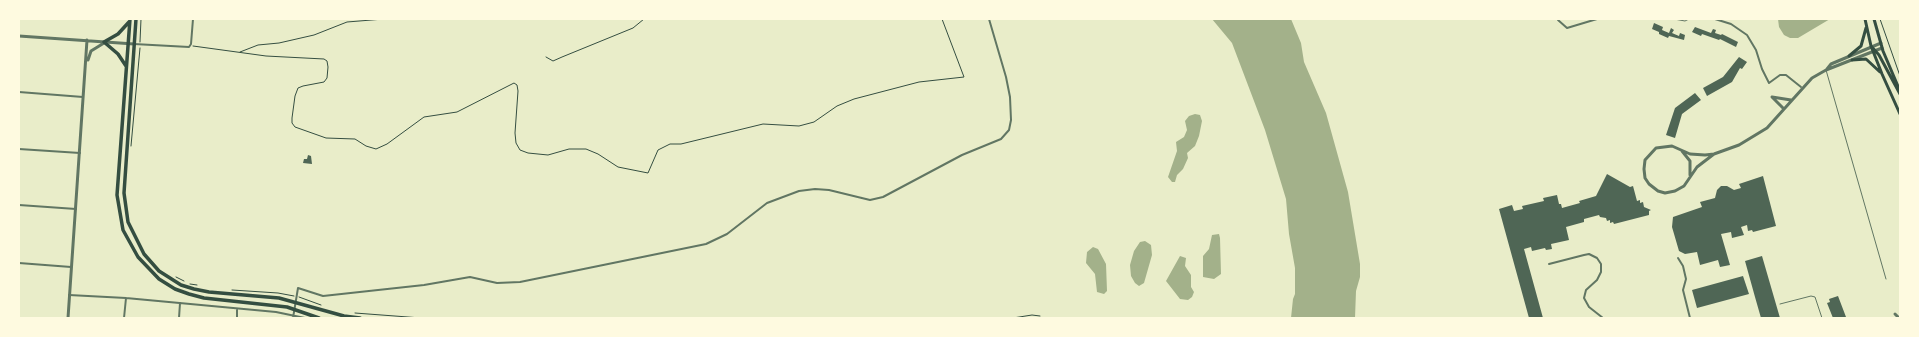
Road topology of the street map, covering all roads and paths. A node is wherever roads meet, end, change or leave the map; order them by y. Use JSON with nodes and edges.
{"nodes":[{"id":1,"x":136,"y":19,"type":"edge"},
{"id":2,"x":141,"y":19,"type":"edge"},
{"id":3,"x":193,"y":19,"type":"edge"},
{"id":4,"x":384,"y":19,"type":"edge"},
{"id":5,"x":644,"y":19,"type":"edge"},
{"id":6,"x":942,"y":19,"type":"edge"},
{"id":7,"x":990,"y":19,"type":"edge"},
{"id":8,"x":1597,"y":19,"type":"edge"},
{"id":9,"x":1674,"y":19,"type":"edge"},
{"id":10,"x":1689,"y":19,"type":"edge"},
{"id":11,"x":1715,"y":19,"type":"edge"},
{"id":12,"x":1865,"y":19,"type":"edge"},
{"id":13,"x":1874,"y":19,"type":"edge"},
{"id":14,"x":1880,"y":19,"type":"edge"},
{"id":15,"x":130,"y":20,"type":"edge"},
{"id":16,"x":1558,"y":20,"type":"edge"},
{"id":17,"x":1866,"y":24,"type":"junction"},
{"id":18,"x":19,"y":36,"type":"edge"},
{"id":19,"x":87,"y":40,"type":"junction"},
{"id":20,"x":104,"y":42,"type":"junction"},
{"id":21,"x":1881,"y":43,"type":"junction"},
{"id":22,"x":128,"y":44,"type":"junction"},
{"id":23,"x":134,"y":44,"type":"junction"},
{"id":24,"x":140,"y":44,"type":"junction"},
{"id":25,"x":191,"y":46,"type":"junction"},
{"id":26,"x":1872,"y":46,"type":"junction"},
{"id":27,"x":1882,"y":48,"type":"junction"},
{"id":28,"x":1875,"y":50,"type":"junction"},
{"id":29,"x":240,"y":52,"type":"junction"},
{"id":30,"x":1849,"y":56,"type":"junction"},
{"id":31,"x":546,"y":57,"type":"dead end"},
{"id":32,"x":1852,"y":60,"type":"junction"},
{"id":33,"x":86,"y":63,"type":"junction"},
{"id":34,"x":126,"y":68,"type":"junction"},
{"id":35,"x":1826,"y":70,"type":"junction"},
{"id":36,"x":1882,"y":74,"type":"junction"},
{"id":37,"x":1900,"y":76,"type":"edge"},
{"id":38,"x":1801,"y":87,"type":"junction"},
{"id":39,"x":19,"y":92,"type":"edge"},
{"id":40,"x":1900,"y":93,"type":"edge"},
{"id":41,"x":84,"y":97,"type":"junction"},
{"id":42,"x":1790,"y":100,"type":"junction"},
{"id":43,"x":1784,"y":108,"type":"junction"},
{"id":44,"x":1900,"y":114,"type":"edge"},
{"id":45,"x":1677,"y":148,"type":"junction"},
{"id":46,"x":19,"y":149,"type":"edge"},
{"id":47,"x":131,"y":152,"type":"dead end"},
{"id":48,"x":80,"y":153,"type":"junction"},
{"id":49,"x":1714,"y":154,"type":"junction"},
{"id":50,"x":1690,"y":177,"type":"junction"},
{"id":51,"x":19,"y":205,"type":"edge"},
{"id":52,"x":76,"y":209,"type":"junction"},
{"id":53,"x":1678,"y":258,"type":"dead end"},
{"id":54,"x":19,"y":263,"type":"edge"},
{"id":55,"x":1550,"y":264,"type":"dead end"},
{"id":56,"x":71,"y":267,"type":"junction"},
{"id":57,"x":174,"y":276,"type":"dead end"},
{"id":58,"x":1886,"y":279,"type":"dead end"},
{"id":59,"x":199,"y":286,"type":"dead end"},
{"id":60,"x":228,"y":290,"type":"dead end"},
{"id":61,"x":69,"y":295,"type":"junction"},
{"id":62,"x":126,"y":298,"type":"junction"},
{"id":63,"x":295,"y":299,"type":"junction"},
{"id":64,"x":180,"y":303,"type":"junction"},
{"id":65,"x":1780,"y":304,"type":"dead end"},
{"id":66,"x":322,"y":306,"type":"dead end"},
{"id":67,"x":294,"y":308,"type":"junction"},
{"id":68,"x":238,"y":309,"type":"junction"},
{"id":69,"x":355,"y":313,"type":"dead end"},
{"id":70,"x":293,"y":314,"type":"junction"},
{"id":71,"x":1895,"y":314,"type":"dead end"},
{"id":72,"x":1040,"y":316,"type":"dead end"},
{"id":73,"x":68,"y":318,"type":"edge"},
{"id":74,"x":124,"y":318,"type":"edge"},
{"id":75,"x":179,"y":318,"type":"edge"},
{"id":76,"x":237,"y":318,"type":"edge"},
{"id":77,"x":293,"y":318,"type":"edge"},
{"id":78,"x":305,"y":318,"type":"edge"},
{"id":79,"x":319,"y":318,"type":"edge"},
{"id":80,"x":360,"y":318,"type":"edge"},
{"id":81,"x":421,"y":318,"type":"edge"},
{"id":82,"x":1013,"y":318,"type":"edge"},
{"id":83,"x":1603,"y":318,"type":"edge"},
{"id":84,"x":1690,"y":318,"type":"edge"},
{"id":85,"x":1822,"y":318,"type":"edge"},
{"id":86,"x":1899,"y":318,"type":"edge"}],
"edges":[{"from":1,"to":23,"type":"main road"},
{"from":2,"to":24,"type":"path"},
{"from":3,"to":25,"type":"street"},
{"from":4,"to":29,"type":"path"},
{"from":5,"to":31,"type":"path"},
{"from":6,"to":29,"type":"path"},
{"from":7,"to":63,"type":"street"},
{"from":8,"to":16,"type":"street"},
{"from":9,"to":10,"type":"lane"},
{"from":11,"to":38,"type":"street"},
{"from":12,"to":17,"type":"main road"},
{"from":13,"to":21,"type":"main road"},
{"from":14,"to":37,"type":"path"},
{"from":15,"to":20,"type":"main road"},
{"from":15,"to":22,"type":"main road"},
{"from":17,"to":26,"type":"main road"},
{"from":17,"to":30,"type":"main road"},
{"from":18,"to":19,"type":"street"},
{"from":19,"to":20,"type":"street"},
{"from":19,"to":33,"type":"street"},
{"from":20,"to":22,"type":"street"},
{"from":20,"to":33,"type":"street"},
{"from":20,"to":34,"type":"main road"},
{"from":21,"to":26,"type":"street"},
{"from":21,"to":27,"type":"main road"},
{"from":22,"to":23,"type":"street"},
{"from":22,"to":34,"type":"main road"},
{"from":23,"to":24,"type":"street"},
{"from":23,"to":63,"type":"main road"},
{"from":24,"to":25,"type":"street"},
{"from":24,"to":47,"type":"path"},
{"from":25,"to":29,"type":"path"},
{"from":26,"to":28,"type":"main road"},
{"from":26,"to":30,"type":"street"},
{"from":27,"to":28,"type":"street"},
{"from":27,"to":40,"type":"main road"},
{"from":28,"to":32,"type":"street"},
{"from":28,"to":36,"type":"main road"},
{"from":28,"to":40,"type":"main road"},
{"from":30,"to":35,"type":"street"},
{"from":32,"to":35,"type":"street"},
{"from":32,"to":36,"type":"main road"},
{"from":33,"to":41,"type":"street"},
{"from":34,"to":67,"type":"main road"},
{"from":35,"to":38,"type":"street"},
{"from":35,"to":58,"type":"lane"},
{"from":36,"to":44,"type":"main road"},
{"from":38,"to":42,"type":"street"},
{"from":39,"to":41,"type":"street"},
{"from":41,"to":48,"type":"street"},
{"from":42,"to":43,"type":"street"},
{"from":42,"to":43,"type":"street"},
{"from":43,"to":49,"type":"street"},
{"from":45,"to":49,"type":"street"},
{"from":45,"to":50,"type":"street"},
{"from":45,"to":50,"type":"street"},
{"from":46,"to":48,"type":"street"},
{"from":48,"to":52,"type":"street"},
{"from":49,"to":50,"type":"street"},
{"from":51,"to":52,"type":"street"},
{"from":52,"to":56,"type":"street"},
{"from":53,"to":84,"type":"street"},
{"from":54,"to":56,"type":"street"},
{"from":55,"to":83,"type":"street"},
{"from":56,"to":61,"type":"street"},
{"from":57,"to":59,"type":"path"},
{"from":60,"to":63,"type":"path"},
{"from":61,"to":62,"type":"street"},
{"from":61,"to":73,"type":"street"},
{"from":62,"to":64,"type":"street"},
{"from":62,"to":74,"type":"street"},
{"from":63,"to":66,"type":"path"},
{"from":63,"to":67,"type":"street"},
{"from":63,"to":80,"type":"main road"},
{"from":64,"to":68,"type":"street"},
{"from":64,"to":75,"type":"street"},
{"from":65,"to":85,"type":"lane"},
{"from":67,"to":70,"type":"street"},
{"from":67,"to":79,"type":"main road"},
{"from":68,"to":70,"type":"street"},
{"from":68,"to":76,"type":"street"},
{"from":69,"to":81,"type":"path"},
{"from":70,"to":77,"type":"street"},
{"from":70,"to":78,"type":"street"},
{"from":71,"to":86,"type":"street"},
{"from":72,"to":82,"type":"path"}]}
